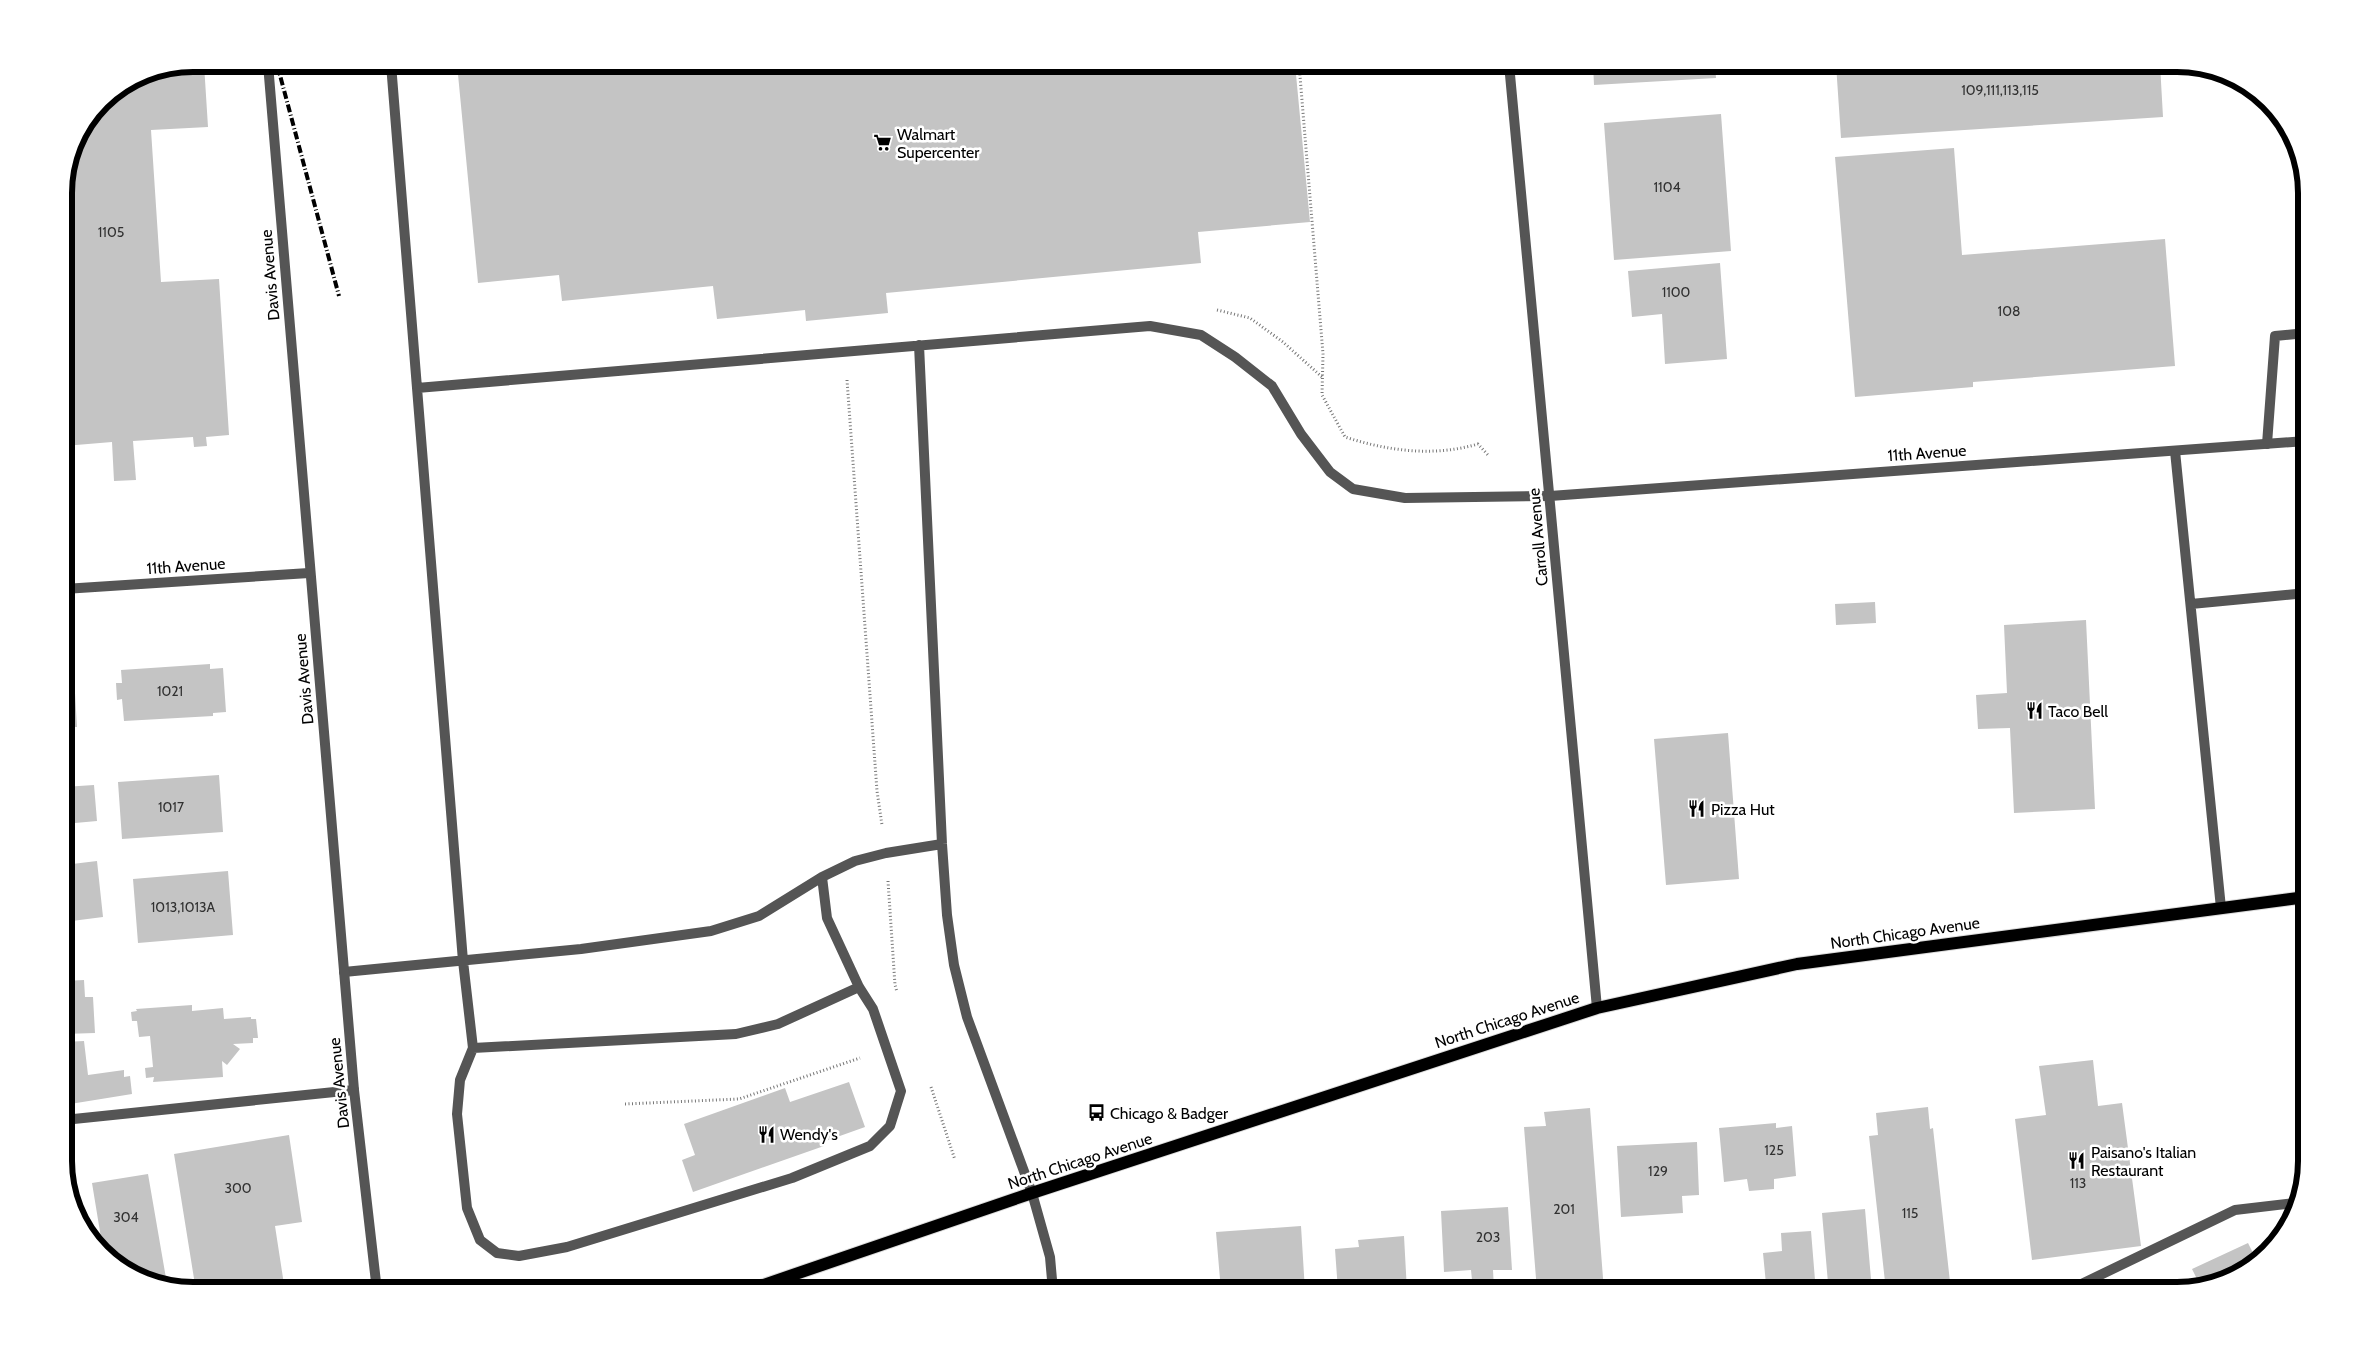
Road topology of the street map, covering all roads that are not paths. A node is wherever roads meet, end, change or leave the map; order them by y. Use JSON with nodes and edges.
{"nodes":[{"id":1,"x":269,"y":72,"type":"edge"},
{"id":2,"x":392,"y":72,"type":"edge"},
{"id":3,"x":1510,"y":72,"type":"edge"},
{"id":4,"x":2297,"y":334,"type":"edge"},
{"id":5,"x":919,"y":345,"type":"junction"},
{"id":6,"x":417,"y":388,"type":"junction"},
{"id":7,"x":2297,"y":442,"type":"edge"},
{"id":8,"x":2267,"y":444,"type":"junction"},
{"id":9,"x":2175,"y":450,"type":"junction"},
{"id":10,"x":1550,"y":496,"type":"junction"},
{"id":11,"x":309,"y":573,"type":"junction"},
{"id":12,"x":73,"y":588,"type":"edge"},
{"id":13,"x":2297,"y":594,"type":"edge"},
{"id":14,"x":2191,"y":604,"type":"junction"},
{"id":15,"x":942,"y":844,"type":"junction"},
{"id":16,"x":822,"y":876,"type":"junction"},
{"id":17,"x":2298,"y":897,"type":"edge"},
{"id":18,"x":2221,"y":908,"type":"junction"},
{"id":19,"x":463,"y":961,"type":"junction"},
{"id":20,"x":344,"y":972,"type":"junction"},
{"id":21,"x":859,"y":987,"type":"junction"},
{"id":22,"x":1597,"y":1008,"type":"junction"},
{"id":23,"x":473,"y":1048,"type":"junction"},
{"id":24,"x":354,"y":1090,"type":"junction"},
{"id":25,"x":73,"y":1119,"type":"edge"},
{"id":26,"x":1032,"y":1193,"type":"junction"},
{"id":27,"x":2289,"y":1204,"type":"edge"},
{"id":28,"x":376,"y":1282,"type":"edge"},
{"id":29,"x":772,"y":1282,"type":"edge"},
{"id":30,"x":1052,"y":1282,"type":"edge"},
{"id":31,"x":2086,"y":1282,"type":"edge"}],
"edges":[{"from":1,"to":11,"type":"street","name":"Davis Avenue"},
{"from":2,"to":6,"type":"street"},
{"from":3,"to":10,"type":"street","name":"Carroll Avenue"},
{"from":4,"to":8,"type":"street"},
{"from":5,"to":6,"type":"street","name":"11th Avenue"},
{"from":5,"to":10,"type":"street","name":"11th Avenue"},
{"from":5,"to":15,"type":"street"},
{"from":6,"to":19,"type":"street"},
{"from":7,"to":8,"type":"street","name":"11th Avenue"},
{"from":8,"to":9,"type":"street","name":"11th Avenue"},
{"from":9,"to":10,"type":"street","name":"11th Avenue"},
{"from":9,"to":14,"type":"street"},
{"from":10,"to":22,"type":"street","name":"Carroll Avenue"},
{"from":11,"to":12,"type":"street","name":"11th Avenue"},
{"from":11,"to":20,"type":"street","name":"Davis Avenue"},
{"from":13,"to":14,"type":"street"},
{"from":14,"to":18,"type":"street"},
{"from":15,"to":16,"type":"street"},
{"from":15,"to":26,"type":"street"},
{"from":16,"to":19,"type":"street"},
{"from":16,"to":21,"type":"street"},
{"from":17,"to":18,"type":"main road","name":"North Chicago Avenue"},
{"from":18,"to":22,"type":"main road","name":"North Chicago Avenue"},
{"from":19,"to":20,"type":"street"},
{"from":19,"to":23,"type":"street"},
{"from":20,"to":24,"type":"street","name":"Davis Avenue"},
{"from":21,"to":23,"type":"street"},
{"from":21,"to":23,"type":"street"},
{"from":22,"to":26,"type":"main road","name":"North Chicago Avenue"},
{"from":24,"to":25,"type":"street"},
{"from":24,"to":28,"type":"street","name":"Davis Avenue"},
{"from":26,"to":29,"type":"main road","name":"North Chicago Avenue"},
{"from":26,"to":30,"type":"street"},
{"from":27,"to":31,"type":"street"}]}
